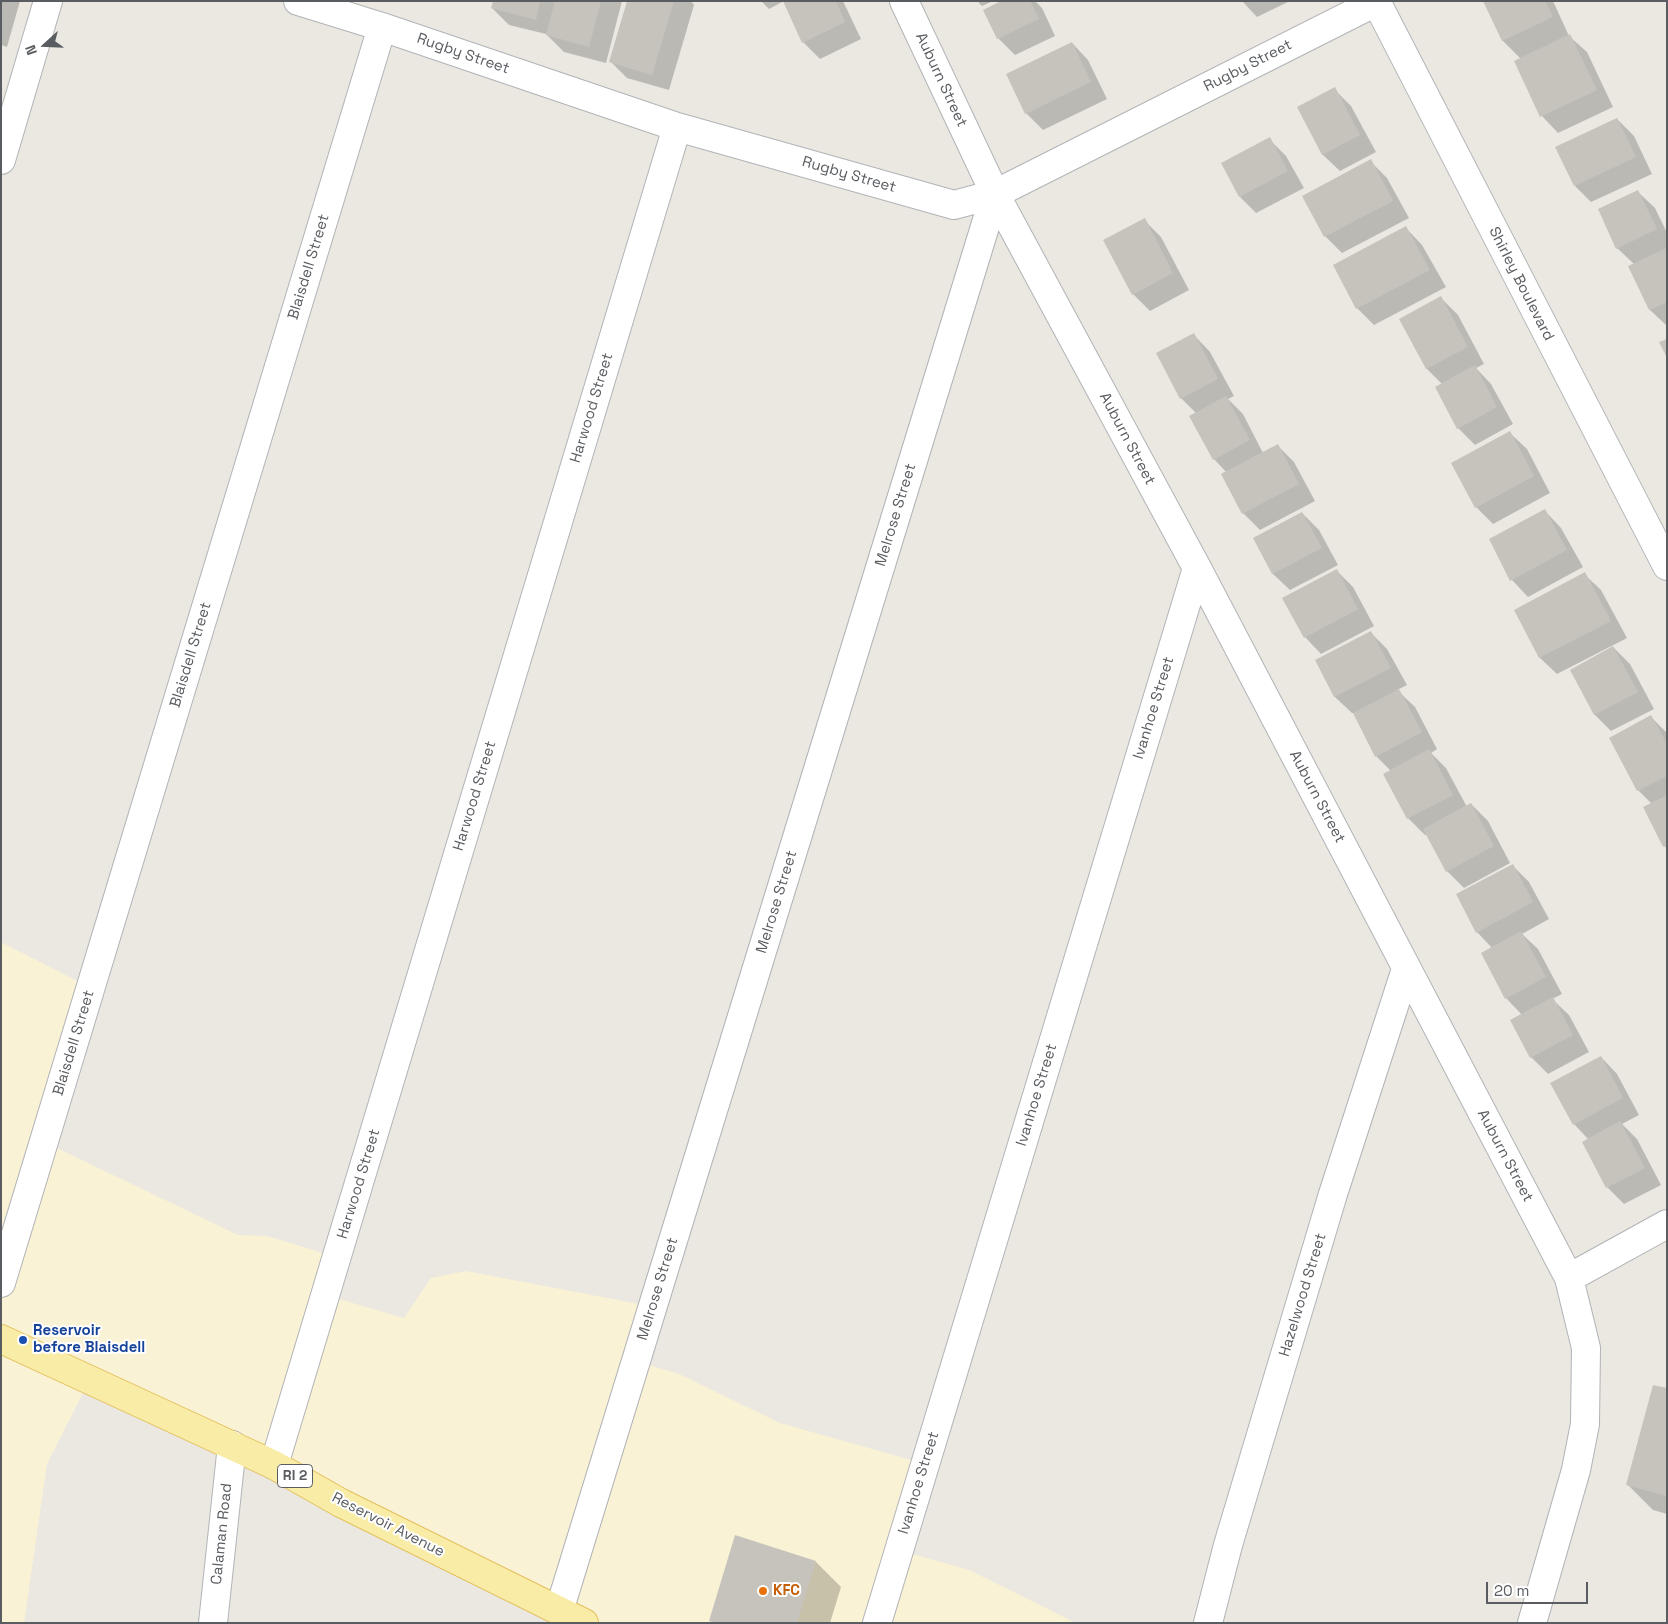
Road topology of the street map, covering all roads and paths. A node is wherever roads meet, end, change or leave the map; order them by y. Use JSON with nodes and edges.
{"nodes":[{"id":1,"x":48,"y":1,"type":"edge"},
{"id":2,"x":298,"y":1,"type":"edge"},
{"id":3,"x":904,"y":1,"type":"edge"},
{"id":4,"x":1376,"y":2,"type":"edge"},
{"id":5,"x":382,"y":27,"type":"junction"},
{"id":6,"x":677,"y":127,"type":"junction"},
{"id":7,"x":1,"y":160,"type":"edge"},
{"id":8,"x":995,"y":194,"type":"junction"},
{"id":9,"x":1667,"y":566,"type":"edge"},
{"id":10,"x":1196,"y":568,"type":"junction"},
{"id":11,"x":1406,"y":969,"type":"junction"},
{"id":12,"x":1667,"y":1224,"type":"edge"},
{"id":13,"x":1569,"y":1278,"type":"junction"},
{"id":14,"x":1,"y":1283,"type":"edge"},
{"id":15,"x":1,"y":1339,"type":"edge"},
{"id":16,"x":232,"y":1445,"type":"junction"},
{"id":17,"x":274,"y":1465,"type":"junction"},
{"id":18,"x":559,"y":1610,"type":"junction"},
{"id":19,"x":213,"y":1623,"type":"edge"},
{"id":20,"x":584,"y":1623,"type":"edge"},
{"id":21,"x":877,"y":1623,"type":"edge"},
{"id":22,"x":1208,"y":1623,"type":"edge"},
{"id":23,"x":1532,"y":1623,"type":"edge"}],
"edges":[{"from":1,"to":7,"type":"street"},
{"from":2,"to":5,"type":"street","name":"Rugby Street"},
{"from":3,"to":8,"type":"street","name":"Auburn Street"},
{"from":4,"to":8,"type":"street","name":"Rugby Street"},
{"from":4,"to":9,"type":"street","name":"Shirley Boulevard"},
{"from":5,"to":6,"type":"street","name":"Rugby Street"},
{"from":5,"to":14,"type":"street","name":"Blaisdell Street"},
{"from":6,"to":8,"type":"street","name":"Rugby Street"},
{"from":6,"to":17,"type":"street","name":"Harwood Street"},
{"from":8,"to":10,"type":"street","name":"Auburn Street"},
{"from":8,"to":18,"type":"street","name":"Melrose Street"},
{"from":10,"to":11,"type":"street","name":"Auburn Street"},
{"from":10,"to":21,"type":"street","name":"Ivanhoe Street"},
{"from":11,"to":13,"type":"street","name":"Auburn Street"},
{"from":11,"to":22,"type":"street","name":"Hazelwood Street"},
{"from":12,"to":13,"type":"street"},
{"from":13,"to":23,"type":"street","name":"Auburn Street"},
{"from":15,"to":16,"type":"main road","name":"Reservoir Avenue","number":"RI 2"},
{"from":16,"to":17,"type":"main road","name":"Reservoir Avenue","number":"RI 2"},
{"from":16,"to":19,"type":"street","name":"Calaman Road"},
{"from":17,"to":18,"type":"main road","name":"Reservoir Avenue","number":"RI 2"},
{"from":18,"to":20,"type":"main road","name":"Reservoir Avenue","number":"RI 2"}]}
